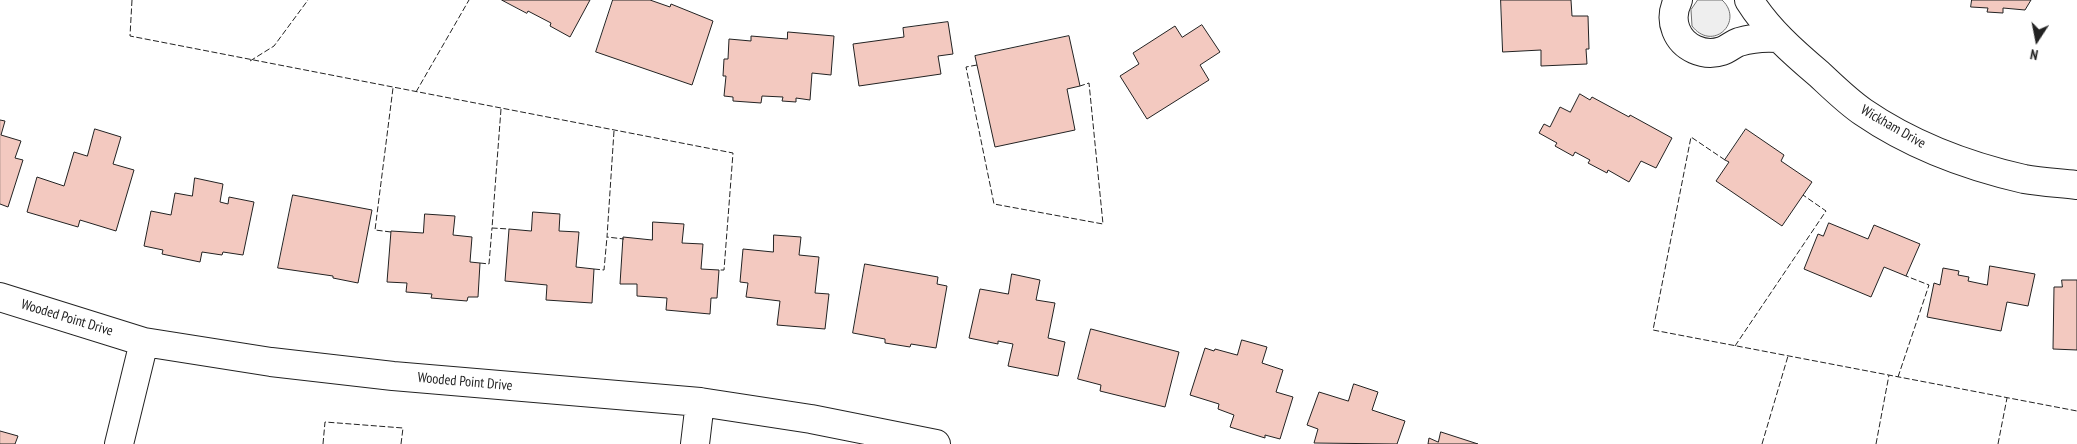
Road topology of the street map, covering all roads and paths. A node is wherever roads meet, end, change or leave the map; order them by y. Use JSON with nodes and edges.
{"nodes":[{"id":1,"x":1678,"y":0,"type":"edge"},
{"id":2,"x":1748,"y":0,"type":"edge"},
{"id":3,"x":1778,"y":38,"type":"junction"},
{"id":4,"x":2077,"y":185,"type":"edge"},
{"id":5,"x":0,"y":297,"type":"edge"},
{"id":6,"x":144,"y":342,"type":"junction"},
{"id":7,"x":700,"y":402,"type":"junction"},
{"id":8,"x":119,"y":444,"type":"edge"},
{"id":9,"x":695,"y":444,"type":"edge"},
{"id":10,"x":936,"y":444,"type":"edge"}],
"edges":[{"from":1,"to":3,"type":"street"},
{"from":2,"to":3,"type":"street","name":"Wickham Drive"},
{"from":3,"to":4,"type":"street","name":"Wickham Drive"},
{"from":5,"to":6,"type":"street","name":"Wooded Point Drive"},
{"from":6,"to":7,"type":"street","name":"Wooded Point Drive"},
{"from":6,"to":8,"type":"street"},
{"from":7,"to":9,"type":"street"},
{"from":7,"to":10,"type":"street","name":"Wooded Point Drive"}]}
